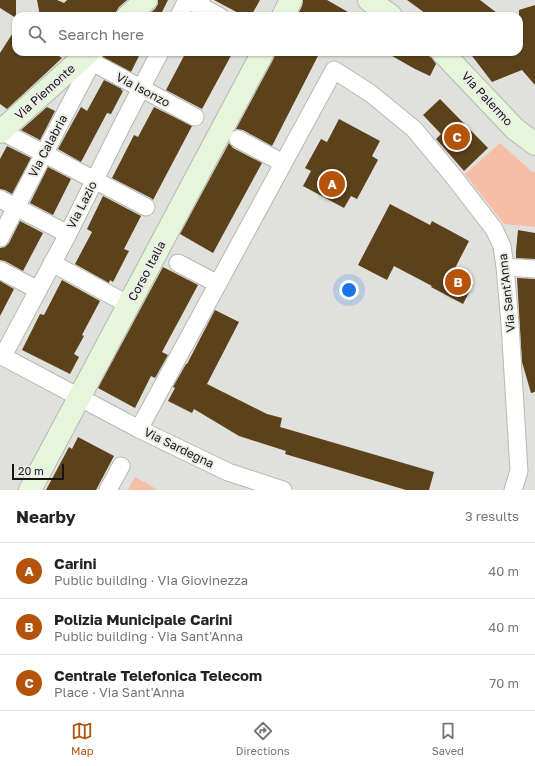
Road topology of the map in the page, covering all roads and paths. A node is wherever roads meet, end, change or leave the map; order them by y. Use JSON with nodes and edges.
{"nodes":[{"id":1,"x":146,"y":0,"type":"edge"},
{"id":2,"x":291,"y":0,"type":"edge"},
{"id":3,"x":369,"y":0,"type":"edge"},
{"id":4,"x":198,"y":2,"type":"edge"},
{"id":5,"x":132,"y":12,"type":"edge"},
{"id":6,"x":181,"y":12,"type":"edge"},
{"id":7,"x":213,"y":12,"type":"edge"},
{"id":8,"x":285,"y":12,"type":"edge"},
{"id":9,"x":386,"y":12,"type":"edge"},
{"id":10,"x":91,"y":56,"type":"edge"},
{"id":11,"x":92,"y":56,"type":"edge"},
{"id":12,"x":93,"y":56,"type":"edge"},
{"id":13,"x":158,"y":56,"type":"edge"},
{"id":14,"x":262,"y":56,"type":"edge"},
{"id":15,"x":446,"y":56,"type":"edge"},
{"id":16,"x":140,"y":89,"type":"junction"},
{"id":17,"x":195,"y":118,"type":"dead end"},
{"id":18,"x":0,"y":131,"type":"edge"},
{"id":19,"x":238,"y":139,"type":"dead end"},
{"id":20,"x":535,"y":144,"type":"edge"},
{"id":21,"x":44,"y":154,"type":"junction"},
{"id":22,"x":283,"y":163,"type":"junction"},
{"id":23,"x":94,"y":181,"type":"junction"},
{"id":24,"x":0,"y":199,"type":"edge"},
{"id":25,"x":16,"y":207,"type":"junction"},
{"id":26,"x":146,"y":207,"type":"dead end"},
{"id":27,"x":68,"y":234,"type":"junction"},
{"id":28,"x":0,"y":238,"type":"edge"},
{"id":29,"x":52,"y":263,"type":"junction"},
{"id":30,"x":178,"y":263,"type":"dead end"},
{"id":31,"x":505,"y":267,"type":"junction"},
{"id":32,"x":535,"y":269,"type":"edge"},
{"id":33,"x":0,"y":270,"type":"edge"},
{"id":34,"x":218,"y":284,"type":"junction"},
{"id":35,"x":38,"y":290,"type":"junction"},
{"id":36,"x":129,"y":305,"type":"junction"},
{"id":37,"x":2,"y":356,"type":"edge"},
{"id":38,"x":80,"y":397,"type":"junction"},
{"id":39,"x":139,"y":429,"type":"junction"},
{"id":40,"x":121,"y":466,"type":"dead end"},
{"id":41,"x":30,"y":490,"type":"edge"},
{"id":42,"x":108,"y":490,"type":"edge"},
{"id":43,"x":283,"y":490,"type":"edge"},
{"id":44,"x":513,"y":490,"type":"edge"}],
"edges":[{"from":1,"to":5,"type":"street"},
{"from":2,"to":8,"type":"street"},
{"from":3,"to":9,"type":"street"},
{"from":4,"to":6,"type":"street"},
{"from":4,"to":7,"type":"street"},
{"from":10,"to":18,"type":"street","name":"Via Piemonte"},
{"from":11,"to":21,"type":"street","name":"Via Calabria"},
{"from":12,"to":16,"type":"street","name":"Via Isonzo"},
{"from":13,"to":16,"type":"street","name":"Via Lazio"},
{"from":14,"to":36,"type":"street","name":"Corso Italia"},
{"from":15,"to":20,"type":"street","name":"Via Palermo"},
{"from":16,"to":17,"type":"street","name":"Via Isonzo"},
{"from":16,"to":23,"type":"street","name":"Via Lazio"},
{"from":18,"to":21,"type":"street"},
{"from":19,"to":22,"type":"street"},
{"from":21,"to":23,"type":"street"},
{"from":21,"to":25,"type":"street","name":"Via Calabria"},
{"from":22,"to":31,"type":"street","name":"Via Sant'Anna"},
{"from":22,"to":34,"type":"street"},
{"from":23,"to":26,"type":"street"},
{"from":23,"to":27,"type":"street","name":"Via Lazio"},
{"from":24,"to":25,"type":"street"},
{"from":25,"to":27,"type":"street"},
{"from":25,"to":28,"type":"street","name":"Via Calabria"},
{"from":27,"to":29,"type":"street","name":"Via Lazio"},
{"from":29,"to":35,"type":"street","name":"Via Lazio"},
{"from":29,"to":36,"type":"street"},
{"from":30,"to":34,"type":"street"},
{"from":31,"to":32,"type":"street"},
{"from":31,"to":44,"type":"street","name":"Via Sant'Anna"},
{"from":33,"to":35,"type":"street"},
{"from":34,"to":39,"type":"street"},
{"from":35,"to":37,"type":"street","name":"Via Lazio"},
{"from":36,"to":38,"type":"street","name":"Corso Italia"},
{"from":37,"to":38,"type":"street","name":"Via Sardegna"},
{"from":38,"to":39,"type":"street","name":"Via Sardegna"},
{"from":38,"to":41,"type":"street","name":"Corso Italia"},
{"from":39,"to":43,"type":"street","name":"Via Sardegna"},
{"from":40,"to":42,"type":"street"}]}
